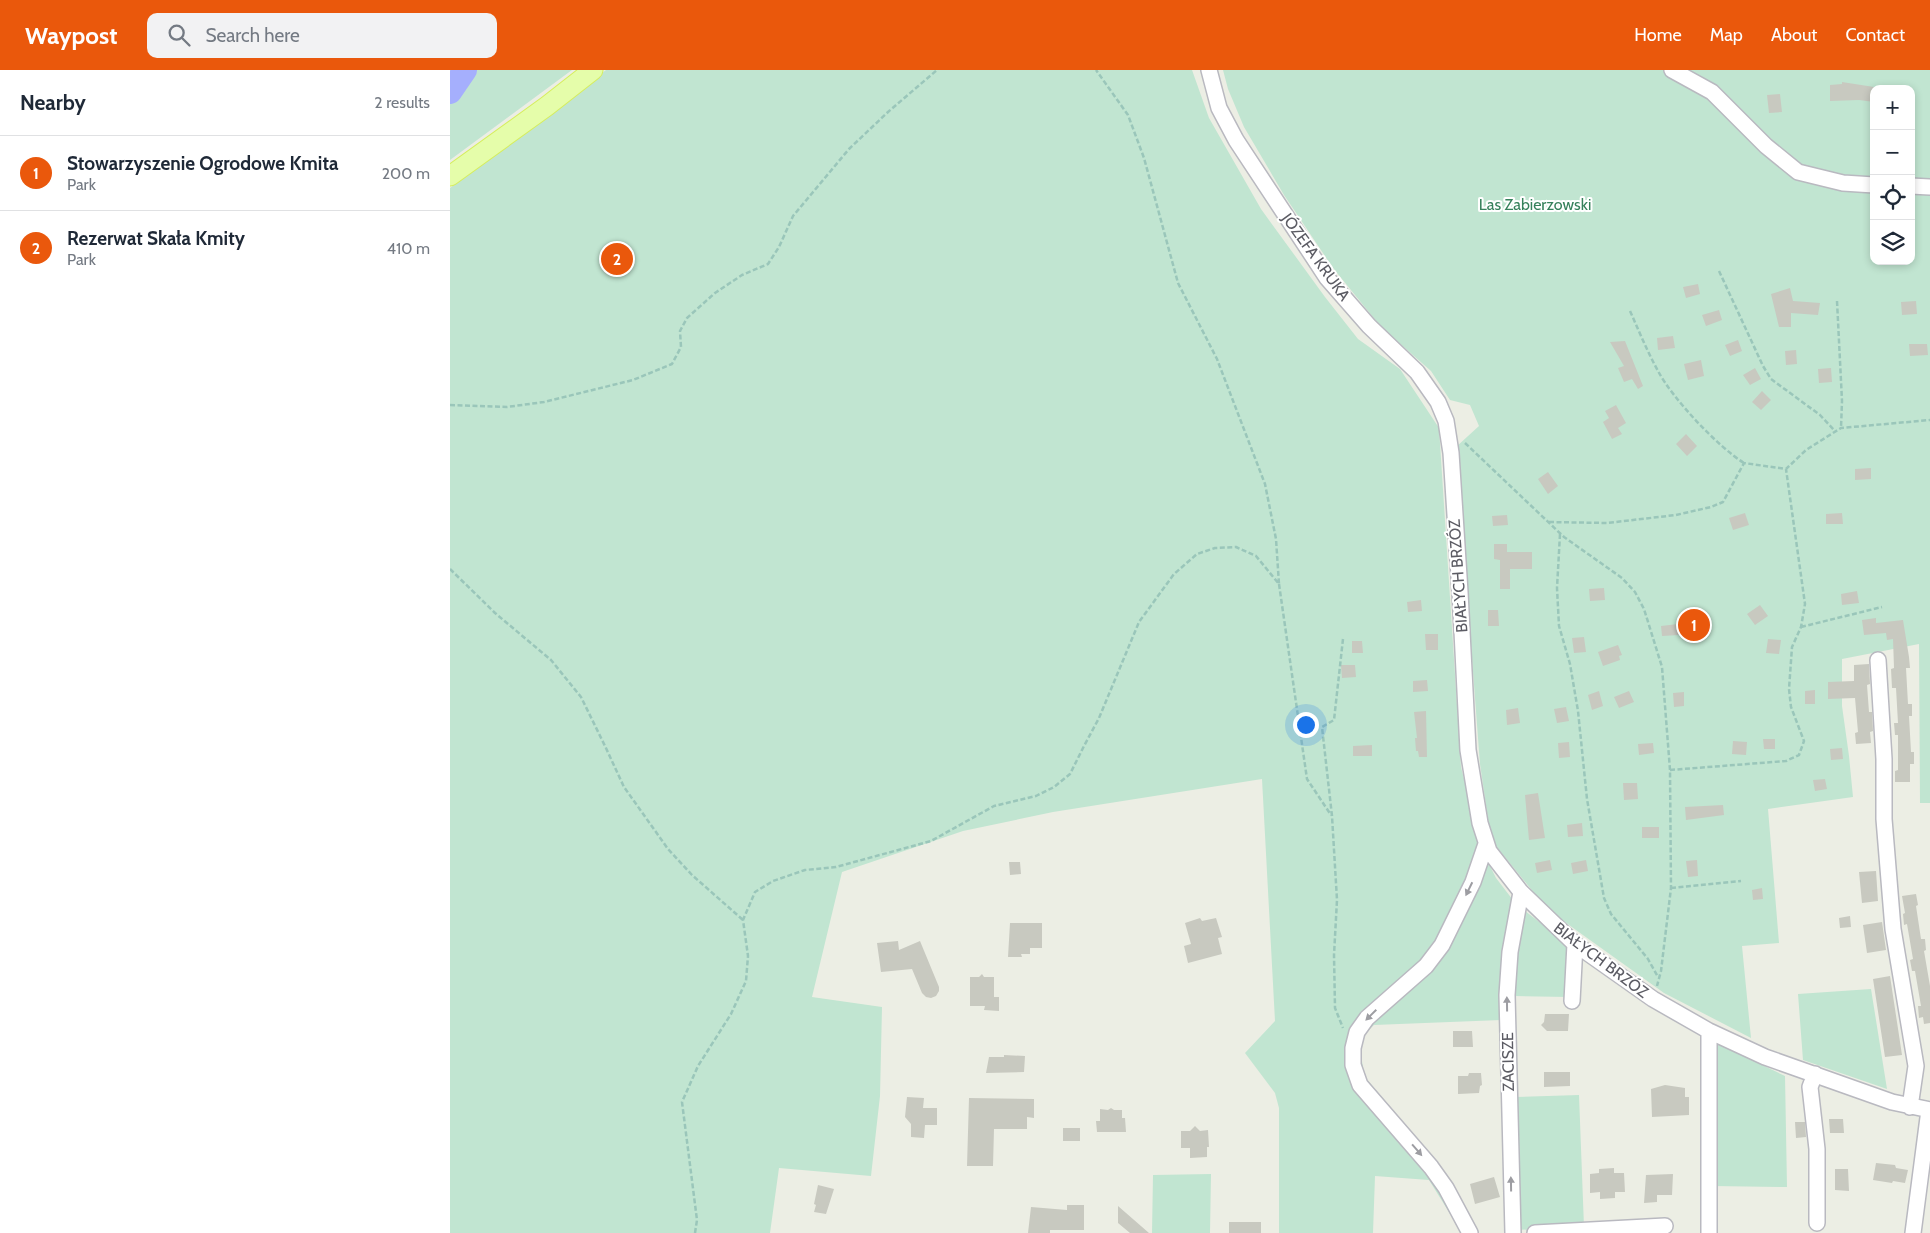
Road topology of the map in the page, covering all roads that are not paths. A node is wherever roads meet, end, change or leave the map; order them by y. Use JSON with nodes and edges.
{"nodes":[{"id":1,"x":593,"y":70,"type":"edge"},
{"id":2,"x":1209,"y":70,"type":"edge"},
{"id":3,"x":1672,"y":70,"type":"edge"},
{"id":4,"x":450,"y":176,"type":"edge"},
{"id":5,"x":1870,"y":184,"type":"edge"},
{"id":6,"x":1915,"y":186,"type":"edge"},
{"id":7,"x":1930,"y":187,"type":"edge"},
{"id":8,"x":1447,"y":427,"type":"joint"},
{"id":9,"x":1878,"y":660,"type":"dead end"},
{"id":10,"x":1486,"y":844,"type":"junction"},
{"id":11,"x":1521,"y":892,"type":"junction"},
{"id":12,"x":1575,"y":944,"type":"junction"},
{"id":13,"x":1572,"y":1001,"type":"dead end"},
{"id":14,"x":1709,"y":1031,"type":"junction"},
{"id":15,"x":1815,"y":1074,"type":"junction"},
{"id":16,"x":1910,"y":1107,"type":"junction"},
{"id":17,"x":1929,"y":1110,"type":"edge"},
{"id":18,"x":1817,"y":1223,"type":"dead end"},
{"id":19,"x":1665,"y":1226,"type":"dead end"},
{"id":20,"x":1470,"y":1233,"type":"edge"},
{"id":21,"x":1513,"y":1233,"type":"edge"},
{"id":22,"x":1535,"y":1233,"type":"edge"},
{"id":23,"x":1709,"y":1233,"type":"edge"},
{"id":24,"x":1913,"y":1233,"type":"edge"}],
"edges":[{"from":1,"to":4,"type":"main road"},
{"from":2,"to":8,"type":"street","name":"JÓZEFA KRUKA"},
{"from":3,"to":5,"type":"street"},
{"from":6,"to":7,"type":"street"},
{"from":8,"to":10,"type":"street","name":"BIAŁYCH BRZÓZ"},
{"from":9,"to":16,"type":"street"},
{"from":10,"to":11,"type":"street","name":"BIAŁYCH BRZÓZ"},
{"from":10,"to":20,"type":"street","one_way":true},
{"from":11,"to":12,"type":"street","name":"BIAŁYCH BRZÓZ"},
{"from":21,"to":11,"type":"street","name":"ZACISZE","one_way":true},
{"from":12,"to":13,"type":"street"},
{"from":12,"to":14,"type":"street","name":"BIAŁYCH BRZÓZ"},
{"from":14,"to":15,"type":"street","name":"BIAŁYCH BRZÓZ"},
{"from":14,"to":23,"type":"street"},
{"from":15,"to":16,"type":"street","name":"BIAŁYCH BRZÓZ"},
{"from":15,"to":18,"type":"street"},
{"from":16,"to":17,"type":"street","name":"BIAŁYCH BRZÓZ"},
{"from":17,"to":24,"type":"street"},
{"from":19,"to":22,"type":"street"}]}
